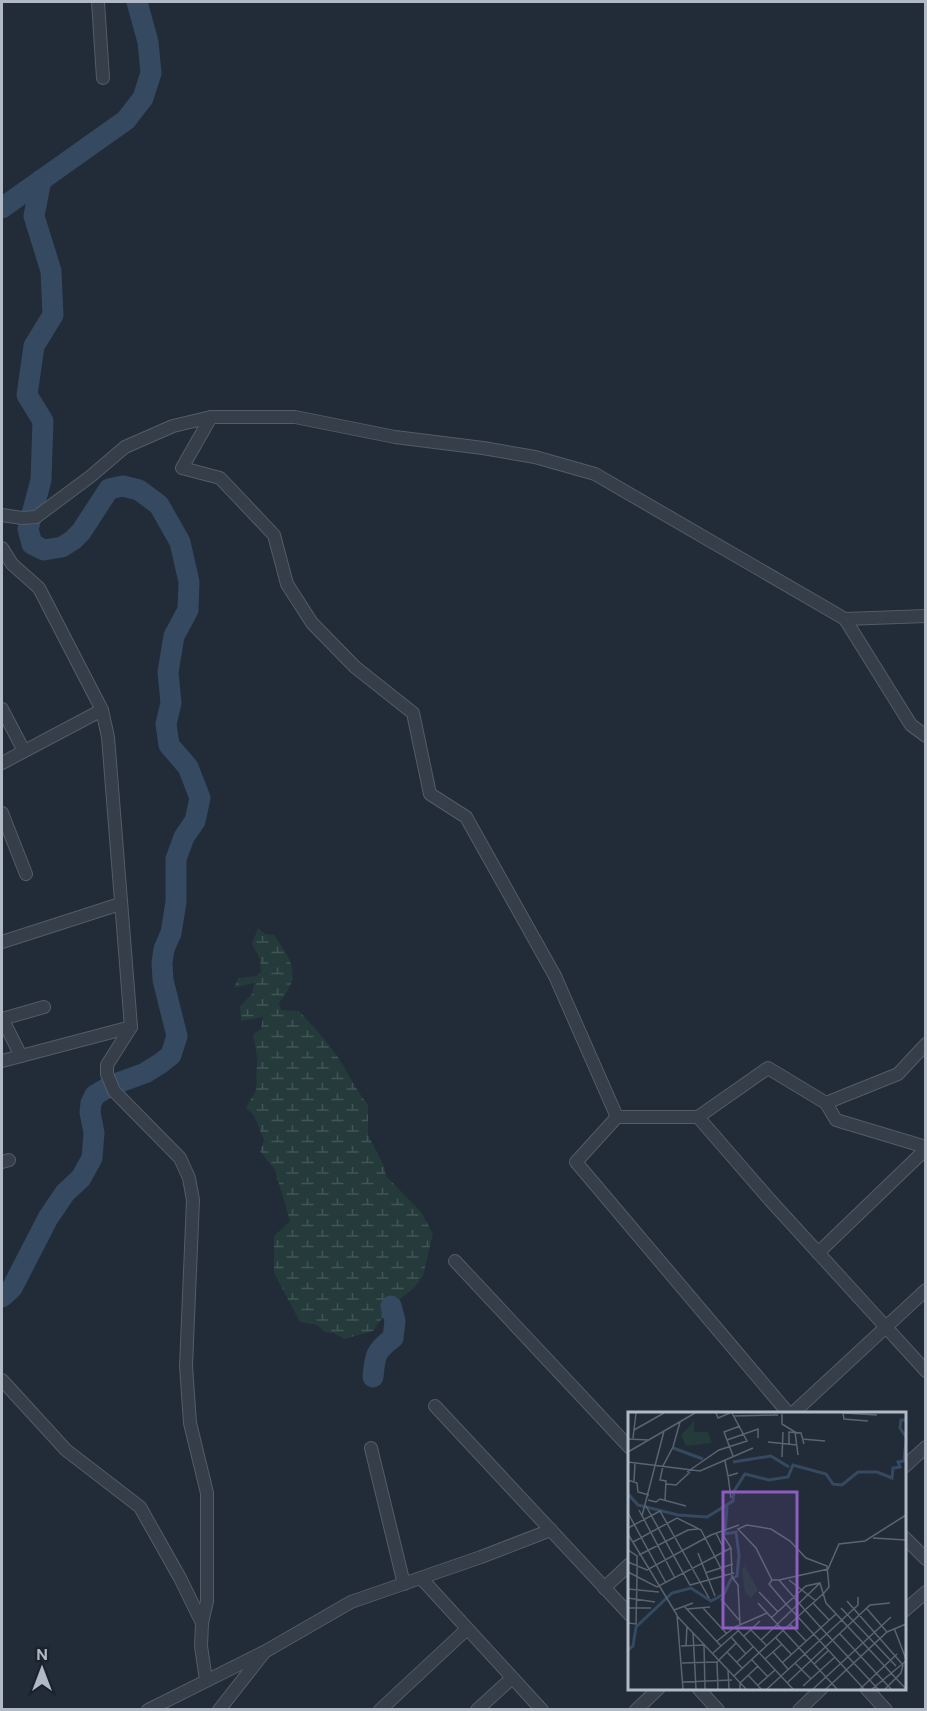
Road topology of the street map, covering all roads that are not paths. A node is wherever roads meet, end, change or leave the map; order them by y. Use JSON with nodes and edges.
{"nodes":[{"id":1,"x":98,"y":2,"type":"edge"},
{"id":2,"x":103,"y":78,"type":"dead end"},
{"id":3,"x":211,"y":417,"type":"junction"},
{"id":4,"x":2,"y":515,"type":"edge"},
{"id":5,"x":2,"y":548,"type":"edge"},
{"id":6,"x":926,"y":615,"type":"edge"},
{"id":7,"x":845,"y":619,"type":"junction"},
{"id":8,"x":2,"y":709,"type":"edge"},
{"id":9,"x":102,"y":710,"type":"junction"},
{"id":10,"x":926,"y":736,"type":"edge"},
{"id":11,"x":24,"y":751,"type":"junction"},
{"id":12,"x":2,"y":763,"type":"edge"},
{"id":13,"x":2,"y":813,"type":"edge"},
{"id":14,"x":26,"y":874,"type":"dead end"},
{"id":15,"x":120,"y":904,"type":"junction"},
{"id":16,"x":2,"y":942,"type":"edge"},
{"id":17,"x":44,"y":1007,"type":"dead end"},
{"id":18,"x":2,"y":1018,"type":"edge"},
{"id":19,"x":131,"y":1027,"type":"junction"},
{"id":20,"x":926,"y":1044,"type":"edge"},
{"id":21,"x":21,"y":1056,"type":"junction"},
{"id":22,"x":2,"y":1061,"type":"edge"},
{"id":23,"x":826,"y":1103,"type":"junction"},
{"id":24,"x":617,"y":1117,"type":"junction"},
{"id":25,"x":698,"y":1117,"type":"junction"},
{"id":26,"x":926,"y":1148,"type":"edge"},
{"id":27,"x":818,"y":1253,"type":"junction"},
{"id":28,"x":455,"y":1261,"type":"dead end"},
{"id":29,"x":926,"y":1290,"type":"edge"},
{"id":30,"x":886,"y":1327,"type":"junction"},
{"id":31,"x":926,"y":1371,"type":"edge"},
{"id":32,"x":2,"y":1380,"type":"edge"},
{"id":33,"x":435,"y":1406,"type":"dead end"},
{"id":34,"x":788,"y":1412,"type":"edge"},
{"id":35,"x":792,"y":1412,"type":"edge"},
{"id":36,"x":628,"y":1446,"type":"edge"},
{"id":37,"x":926,"y":1447,"type":"edge"},
{"id":38,"x":371,"y":1448,"type":"dead end"},
{"id":39,"x":906,"y":1465,"type":"edge"},
{"id":40,"x":551,"y":1530,"type":"junction"},
{"id":41,"x":906,"y":1539,"type":"edge"},
{"id":42,"x":926,"y":1559,"type":"edge"},
{"id":43,"x":628,"y":1566,"type":"edge"},
{"id":44,"x":421,"y":1578,"type":"junction"},
{"id":45,"x":404,"y":1584,"type":"junction"},
{"id":46,"x":604,"y":1588,"type":"junction"},
{"id":47,"x":926,"y":1592,"type":"edge"},
{"id":48,"x":906,"y":1609,"type":"edge"},
{"id":49,"x":628,"y":1614,"type":"edge"},
{"id":50,"x":202,"y":1623,"type":"junction"},
{"id":51,"x":467,"y":1629,"type":"junction"},
{"id":52,"x":266,"y":1651,"type":"junction"},
{"id":53,"x":512,"y":1678,"type":"junction"},
{"id":54,"x":206,"y":1680,"type":"junction"},
{"id":55,"x":658,"y":1690,"type":"edge"},
{"id":56,"x":699,"y":1690,"type":"edge"},
{"id":57,"x":821,"y":1690,"type":"edge"},
{"id":58,"x":867,"y":1690,"type":"edge"},
{"id":59,"x":150,"y":1709,"type":"edge"},
{"id":60,"x":219,"y":1710,"type":"edge"},
{"id":61,"x":380,"y":1710,"type":"edge"},
{"id":62,"x":477,"y":1710,"type":"edge"},
{"id":63,"x":543,"y":1710,"type":"edge"},
{"id":64,"x":636,"y":1710,"type":"edge"},
{"id":65,"x":718,"y":1710,"type":"edge"},
{"id":66,"x":799,"y":1710,"type":"edge"},
{"id":67,"x":886,"y":1710,"type":"edge"}],
"edges":[{"from":1,"to":2,"type":"street"},
{"from":3,"to":4,"type":"street"},
{"from":3,"to":7,"type":"street"},
{"from":3,"to":24,"type":"street"},
{"from":5,"to":9,"type":"street"},
{"from":6,"to":7,"type":"street"},
{"from":7,"to":10,"type":"street"},
{"from":8,"to":11,"type":"street"},
{"from":9,"to":11,"type":"street"},
{"from":9,"to":15,"type":"street"},
{"from":11,"to":12,"type":"street"},
{"from":13,"to":14,"type":"street"},
{"from":15,"to":16,"type":"street"},
{"from":15,"to":19,"type":"street"},
{"from":17,"to":18,"type":"street"},
{"from":18,"to":21,"type":"street"},
{"from":19,"to":21,"type":"street"},
{"from":19,"to":50,"type":"street"},
{"from":20,"to":23,"type":"street"},
{"from":21,"to":22,"type":"street"},
{"from":23,"to":25,"type":"street"},
{"from":23,"to":26,"type":"street"},
{"from":24,"to":25,"type":"street"},
{"from":24,"to":34,"type":"street"},
{"from":25,"to":27,"type":"street"},
{"from":26,"to":27,"type":"street"},
{"from":27,"to":30,"type":"street"},
{"from":28,"to":36,"type":"street"},
{"from":29,"to":30,"type":"street"},
{"from":30,"to":31,"type":"street"},
{"from":30,"to":35,"type":"street"},
{"from":32,"to":50,"type":"street"},
{"from":33,"to":40,"type":"street"},
{"from":37,"to":39,"type":"street"},
{"from":38,"to":45,"type":"street"},
{"from":40,"to":44,"type":"street"},
{"from":40,"to":46,"type":"street"},
{"from":41,"to":42,"type":"street"},
{"from":43,"to":46,"type":"street"},
{"from":44,"to":45,"type":"street"},
{"from":44,"to":51,"type":"street"},
{"from":45,"to":52,"type":"street"},
{"from":46,"to":49,"type":"street"},
{"from":47,"to":48,"type":"street"},
{"from":50,"to":54,"type":"street"},
{"from":51,"to":53,"type":"street"},
{"from":51,"to":61,"type":"street"},
{"from":52,"to":54,"type":"street"},
{"from":52,"to":60,"type":"street"},
{"from":53,"to":62,"type":"street"},
{"from":53,"to":63,"type":"street"},
{"from":54,"to":59,"type":"street"},
{"from":55,"to":64,"type":"street"},
{"from":56,"to":65,"type":"street"},
{"from":57,"to":66,"type":"street"},
{"from":58,"to":67,"type":"street"}]}
